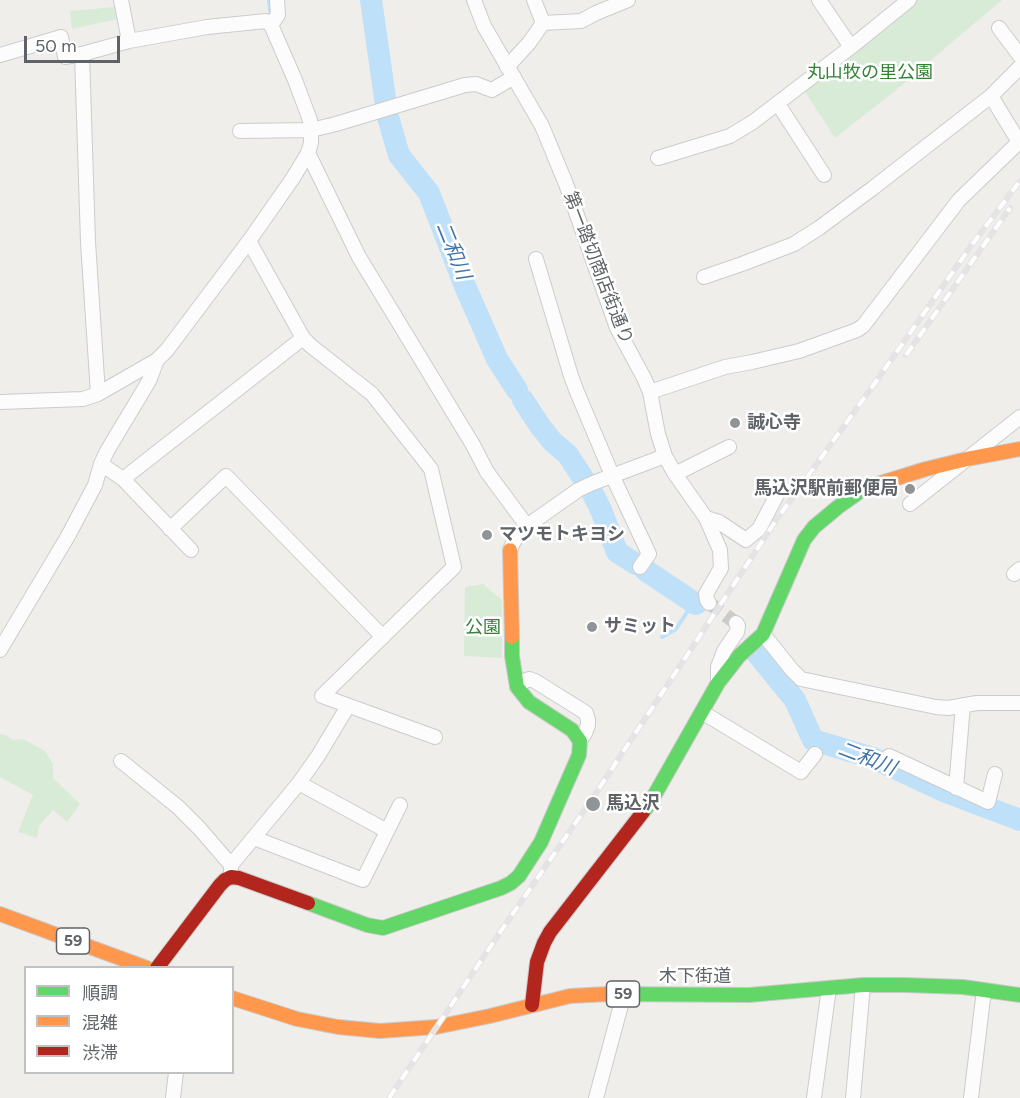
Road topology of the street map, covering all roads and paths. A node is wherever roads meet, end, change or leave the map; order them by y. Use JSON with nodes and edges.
{"nodes":[{"id":1,"x":121,"y":0,"type":"edge"},
{"id":2,"x":277,"y":0,"type":"edge"},
{"id":3,"x":474,"y":0,"type":"edge"},
{"id":4,"x":534,"y":0,"type":"edge"},
{"id":5,"x":628,"y":0,"type":"edge"},
{"id":6,"x":819,"y":0,"type":"edge"},
{"id":7,"x":909,"y":0,"type":"edge"},
{"id":8,"x":543,"y":23,"type":"junction"},
{"id":9,"x":271,"y":25,"type":"junction"},
{"id":10,"x":999,"y":28,"type":"dead end"},
{"id":11,"x":129,"y":41,"type":"junction"},
{"id":12,"x":851,"y":47,"type":"junction"},
{"id":13,"x":81,"y":54,"type":"junction"},
{"id":14,"x":0,"y":55,"type":"edge"},
{"id":15,"x":1020,"y":56,"type":"edge"},
{"id":16,"x":1020,"y":67,"type":"edge"},
{"id":17,"x":510,"y":72,"type":"junction"},
{"id":18,"x":991,"y":96,"type":"junction"},
{"id":19,"x":778,"y":104,"type":"junction"},
{"id":20,"x":311,"y":130,"type":"junction"},
{"id":21,"x":240,"y":131,"type":"dead end"},
{"id":22,"x":308,"y":153,"type":"junction"},
{"id":23,"x":658,"y":158,"type":"dead end"},
{"id":24,"x":824,"y":176,"type":"dead end"},
{"id":25,"x":249,"y":241,"type":"junction"},
{"id":26,"x":536,"y":260,"type":"dead end"},
{"id":27,"x":704,"y":277,"type":"dead end"},
{"id":28,"x":303,"y":338,"type":"junction"},
{"id":29,"x":157,"y":360,"type":"junction"},
{"id":30,"x":650,"y":392,"type":"junction"},
{"id":31,"x":98,"y":394,"type":"junction"},
{"id":32,"x":0,"y":402,"type":"edge"},
{"id":33,"x":1020,"y":417,"type":"edge"},
{"id":34,"x":729,"y":447,"type":"dead end"},
{"id":35,"x":1020,"y":449,"type":"edge"},
{"id":36,"x":665,"y":456,"type":"junction"},
{"id":37,"x":968,"y":459,"type":"junction"},
{"id":38,"x":101,"y":464,"type":"junction"},
{"id":39,"x":675,"y":474,"type":"junction"},
{"id":40,"x":612,"y":475,"type":"junction"},
{"id":41,"x":123,"y":479,"type":"junction"},
{"id":42,"x":780,"y":489,"type":"dead end"},
{"id":43,"x":910,"y":504,"type":"dead end"},
{"id":44,"x":706,"y":518,"type":"junction"},
{"id":45,"x":527,"y":526,"type":"junction"},
{"id":46,"x":170,"y":529,"type":"junction"},
{"id":47,"x":191,"y":550,"type":"dead end"},
{"id":48,"x":640,"y":567,"type":"dead end"},
{"id":49,"x":709,"y":603,"type":"dead end"},
{"id":50,"x":736,"y":623,"type":"dead end"},
{"id":51,"x":763,"y":634,"type":"junction"},
{"id":52,"x":383,"y":637,"type":"junction"},
{"id":53,"x":0,"y":650,"type":"edge"},
{"id":54,"x":718,"y":683,"type":"junction"},
{"id":55,"x":517,"y":687,"type":"junction"},
{"id":56,"x":1020,"y":703,"type":"edge"},
{"id":57,"x":963,"y":705,"type":"junction"},
{"id":58,"x":348,"y":706,"type":"junction"},
{"id":59,"x":702,"y":712,"type":"junction"},
{"id":60,"x":435,"y":737,"type":"dead end"},
{"id":61,"x":580,"y":741,"type":"junction"},
{"id":62,"x":815,"y":754,"type":"dead end"},
{"id":63,"x":889,"y":756,"type":"dead end"},
{"id":64,"x":121,"y":761,"type":"dead end"},
{"id":65,"x":995,"y":774,"type":"dead end"},
{"id":66,"x":299,"y":783,"type":"junction"},
{"id":67,"x":956,"y":788,"type":"junction"},
{"id":68,"x":400,"y":805,"type":"dead end"},
{"id":69,"x":387,"y":831,"type":"junction"},
{"id":70,"x":254,"y":838,"type":"junction"},
{"id":71,"x":231,"y":872,"type":"junction"},
{"id":72,"x":0,"y":914,"type":"edge"},
{"id":73,"x":142,"y":966,"type":"edge"},
{"id":74,"x":159,"y":966,"type":"edge"},
{"id":75,"x":863,"y":985,"type":"junction"},
{"id":76,"x":829,"y":988,"type":"junction"},
{"id":77,"x":984,"y":990,"type":"junction"},
{"id":78,"x":624,"y":994,"type":"junction"},
{"id":79,"x":1020,"y":995,"type":"edge"},
{"id":80,"x":234,"y":999,"type":"edge"},
{"id":81,"x":532,"y":1005,"type":"junction"},
{"id":82,"x":176,"y":1074,"type":"edge"},
{"id":83,"x":173,"y":1098,"type":"edge"},
{"id":84,"x":596,"y":1098,"type":"edge"},
{"id":85,"x":814,"y":1098,"type":"edge"},
{"id":86,"x":853,"y":1098,"type":"edge"},
{"id":87,"x":971,"y":1098,"type":"edge"}],
"edges":[{"from":1,"to":11,"type":"street"},
{"from":2,"to":9,"type":"street"},
{"from":3,"to":17,"type":"street","name":"第一踏切商店街通り"},
{"from":4,"to":8,"type":"street"},
{"from":5,"to":8,"type":"street"},
{"from":6,"to":12,"type":"street"},
{"from":7,"to":12,"type":"street"},
{"from":8,"to":17,"type":"street"},
{"from":9,"to":11,"type":"street"},
{"from":9,"to":20,"type":"street"},
{"from":10,"to":15,"type":"street"},
{"from":11,"to":13,"type":"street"},
{"from":12,"to":19,"type":"street"},
{"from":13,"to":14,"type":"street"},
{"from":13,"to":31,"type":"street"},
{"from":16,"to":18,"type":"street"},
{"from":17,"to":20,"type":"street"},
{"from":17,"to":30,"type":"street","name":"第一踏切商店街通り"},
{"from":18,"to":27,"type":"street"},
{"from":18,"to":30,"type":"street"},
{"from":19,"to":23,"type":"street"},
{"from":19,"to":24,"type":"street"},
{"from":20,"to":21,"type":"street"},
{"from":20,"to":22,"type":"street"},
{"from":22,"to":25,"type":"street"},
{"from":22,"to":45,"type":"street"},
{"from":25,"to":28,"type":"street"},
{"from":25,"to":29,"type":"street"},
{"from":26,"to":40,"type":"street"},
{"from":28,"to":41,"type":"street"},
{"from":28,"to":52,"type":"street"},
{"from":29,"to":31,"type":"street"},
{"from":29,"to":38,"type":"street"},
{"from":30,"to":36,"type":"street","name":"第一踏切商店街通り"},
{"from":31,"to":32,"type":"street"},
{"from":33,"to":37,"type":"street"},
{"from":34,"to":39,"type":"street"},
{"from":35,"to":37,"type":"street"},
{"from":36,"to":39,"type":"street","name":"第一踏切商店街通り"},
{"from":36,"to":40,"type":"street"},
{"from":37,"to":43,"type":"street"},
{"from":37,"to":51,"type":"street"},
{"from":38,"to":41,"type":"street"},
{"from":38,"to":53,"type":"street"},
{"from":39,"to":44,"type":"street","name":"第一踏切商店街通り"},
{"from":40,"to":45,"type":"street"},
{"from":40,"to":48,"type":"street"},
{"from":41,"to":46,"type":"street"},
{"from":42,"to":44,"type":"street"},
{"from":44,"to":49,"type":"street","name":"第一踏切商店街通り"},
{"from":45,"to":55,"type":"street"},
{"from":46,"to":47,"type":"street"},
{"from":46,"to":52,"type":"street"},
{"from":50,"to":54,"type":"street"},
{"from":51,"to":54,"type":"street"},
{"from":51,"to":57,"type":"street"},
{"from":52,"to":58,"type":"street"},
{"from":54,"to":59,"type":"street"},
{"from":55,"to":61,"type":"street"},
{"from":55,"to":61,"type":"street"},
{"from":56,"to":57,"type":"street"},
{"from":57,"to":67,"type":"street"},
{"from":58,"to":60,"type":"street"},
{"from":58,"to":66,"type":"street"},
{"from":59,"to":62,"type":"street"},
{"from":59,"to":81,"type":"street"},
{"from":61,"to":71,"type":"street"},
{"from":63,"to":67,"type":"street"},
{"from":64,"to":71,"type":"street"},
{"from":65,"to":67,"type":"street"},
{"from":66,"to":69,"type":"street"},
{"from":66,"to":70,"type":"street"},
{"from":68,"to":69,"type":"street"},
{"from":69,"to":70,"type":"street"},
{"from":70,"to":71,"type":"street"},
{"from":71,"to":74,"type":"street"},
{"from":72,"to":73,"type":"street","number":"59"},
{"from":75,"to":76,"type":"street","name":"木下街道","number":"59"},
{"from":75,"to":77,"type":"street","name":"木下街道","number":"59"},
{"from":75,"to":86,"type":"street"},
{"from":76,"to":78,"type":"street","name":"木下街道","number":"59"},
{"from":76,"to":85,"type":"street"},
{"from":77,"to":79,"type":"street","name":"木下街道","number":"59"},
{"from":77,"to":87,"type":"street"},
{"from":78,"to":81,"type":"street","name":"木下街道","number":"59"},
{"from":78,"to":84,"type":"street"},
{"from":80,"to":81,"type":"street","name":"木下街道","number":"59"},
{"from":82,"to":83,"type":"street"}]}
